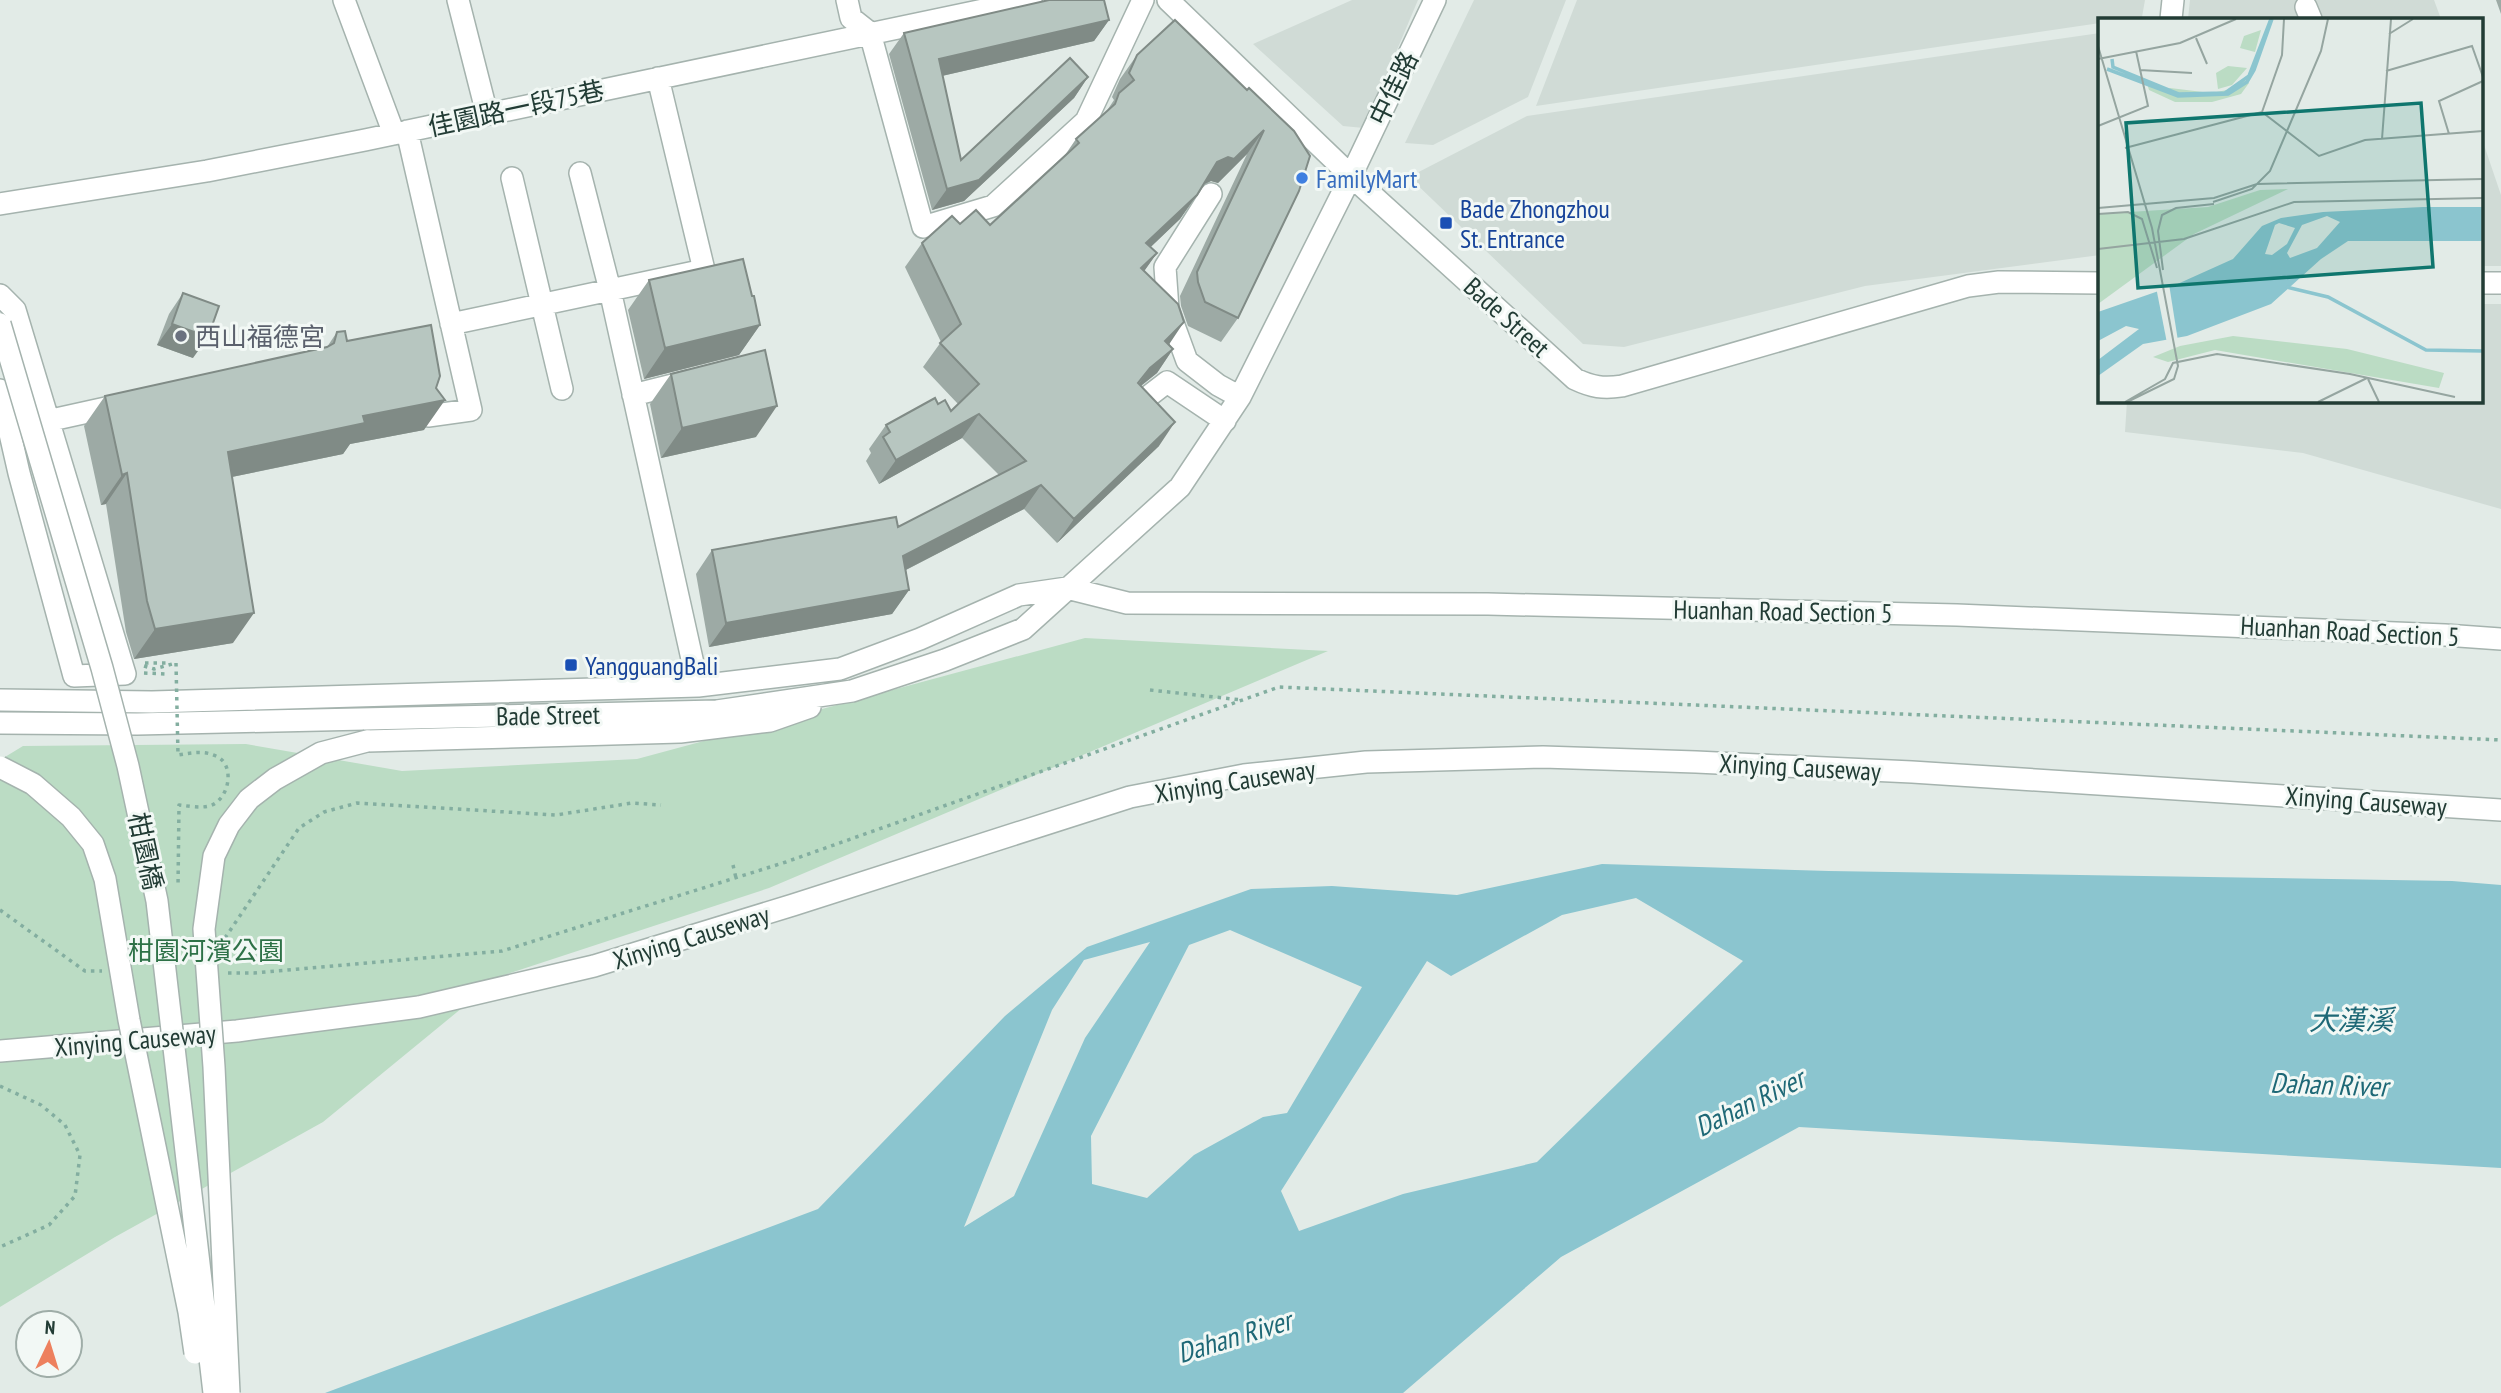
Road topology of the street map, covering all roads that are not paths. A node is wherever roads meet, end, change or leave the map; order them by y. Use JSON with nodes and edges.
{"nodes":[{"id":1,"x":344,"y":0,"type":"edge"},
{"id":2,"x":458,"y":0,"type":"edge"},
{"id":3,"x":847,"y":0,"type":"edge"},
{"id":4,"x":1031,"y":0,"type":"edge"},
{"id":5,"x":1143,"y":0,"type":"edge"},
{"id":6,"x":1168,"y":0,"type":"edge"},
{"id":7,"x":1435,"y":0,"type":"edge"},
{"id":8,"x":2173,"y":0,"type":"edge"},
{"id":9,"x":2171,"y":18,"type":"edge"},
{"id":10,"x":870,"y":33,"type":"junction"},
{"id":11,"x":659,"y":78,"type":"junction"},
{"id":12,"x":486,"y":114,"type":"junction"},
{"id":13,"x":400,"y":132,"type":"junction"},
{"id":14,"x":580,"y":173,"type":"dead end"},
{"id":15,"x":1351,"y":176,"type":"junction"},
{"id":16,"x":512,"y":178,"type":"dead end"},
{"id":17,"x":1211,"y":194,"type":"edge"},
{"id":18,"x":0,"y":204,"type":"edge"},
{"id":19,"x":2098,"y":283,"type":"edge"},
{"id":20,"x":610,"y":290,"type":"junction"},
{"id":21,"x":0,"y":296,"type":"edge"},
{"id":22,"x":542,"y":304,"type":"junction"},
{"id":23,"x":0,"y":324,"type":"edge"},
{"id":24,"x":451,"y":324,"type":"junction"},
{"id":25,"x":713,"y":375,"type":"edge"},
{"id":26,"x":562,"y":389,"type":"dead end"},
{"id":27,"x":0,"y":390,"type":"edge"},
{"id":28,"x":633,"y":395,"type":"junction"},
{"id":29,"x":1240,"y":397,"type":"junction"},
{"id":30,"x":145,"y":399,"type":"edge"},
{"id":31,"x":1141,"y":402,"type":"edge"},
{"id":32,"x":429,"y":416,"type":"edge"},
{"id":33,"x":47,"y":421,"type":"junction"},
{"id":34,"x":1225,"y":421,"type":"junction"},
{"id":35,"x":10,"y":476,"type":"edge"},
{"id":36,"x":1067,"y":588,"type":"junction"},
{"id":37,"x":2501,"y":639,"type":"edge"},
{"id":38,"x":698,"y":686,"type":"junction"},
{"id":39,"x":852,"y":691,"type":"junction"},
{"id":40,"x":0,"y":701,"type":"edge"},
{"id":41,"x":0,"y":723,"type":"edge"},
{"id":42,"x":0,"y":767,"type":"edge"},
{"id":43,"x":2501,"y":810,"type":"edge"},
{"id":44,"x":0,"y":1051,"type":"edge"},
{"id":45,"x":202,"y":1393,"type":"edge"},
{"id":46,"x":214,"y":1393,"type":"edge"},
{"id":47,"x":229,"y":1393,"type":"edge"}],
"edges":[{"from":1,"to":13,"type":"street"},
{"from":2,"to":12,"type":"street"},
{"from":3,"to":10,"type":"street"},
{"from":4,"to":10,"type":"street","name":"佳園路一段75巷"},
{"from":5,"to":10,"type":"street"},
{"from":6,"to":15,"type":"street"},
{"from":7,"to":15,"type":"street","name":"中佳路"},
{"from":8,"to":9,"type":"street"},
{"from":10,"to":11,"type":"street","name":"佳園路一段75巷"},
{"from":11,"to":12,"type":"street","name":"佳園路一段75巷"},
{"from":11,"to":20,"type":"street"},
{"from":12,"to":13,"type":"street","name":"佳園路一段75巷"},
{"from":13,"to":18,"type":"street","name":"佳園路一段75巷"},
{"from":13,"to":24,"type":"street"},
{"from":14,"to":20,"type":"street"},
{"from":15,"to":19,"type":"street","name":"Bade Street"},
{"from":15,"to":29,"type":"street","name":"Bade Street"},
{"from":16,"to":22,"type":"street"},
{"from":17,"to":29,"type":"street"},
{"from":20,"to":22,"type":"street"},
{"from":20,"to":28,"type":"street"},
{"from":21,"to":33,"type":"street"},
{"from":22,"to":24,"type":"street"},
{"from":22,"to":26,"type":"street"},
{"from":23,"to":46,"type":"street","name":"柑園橋","bridge":true},
{"from":24,"to":32,"type":"street"},
{"from":25,"to":28,"type":"street"},
{"from":27,"to":35,"type":"street"},
{"from":28,"to":38,"type":"street"},
{"from":29,"to":34,"type":"street","name":"Bade Street"},
{"from":30,"to":33,"type":"street"},
{"from":31,"to":34,"type":"street"},
{"from":33,"to":35,"type":"street"},
{"from":34,"to":36,"type":"street","name":"Bade Street"},
{"from":36,"to":37,"type":"street","name":"Huanhan Road Section 5"},
{"from":36,"to":38,"type":"street","name":"Bade Street"},
{"from":36,"to":39,"type":"street","name":"Bade Street"},
{"from":38,"to":40,"type":"street","name":"Bade Street"},
{"from":39,"to":41,"type":"street","name":"Bade Street"},
{"from":39,"to":47,"type":"street","bridge":true},
{"from":42,"to":45,"type":"street","bridge":true},
{"from":43,"to":44,"type":"street","name":"Xinying Causeway"}]}
